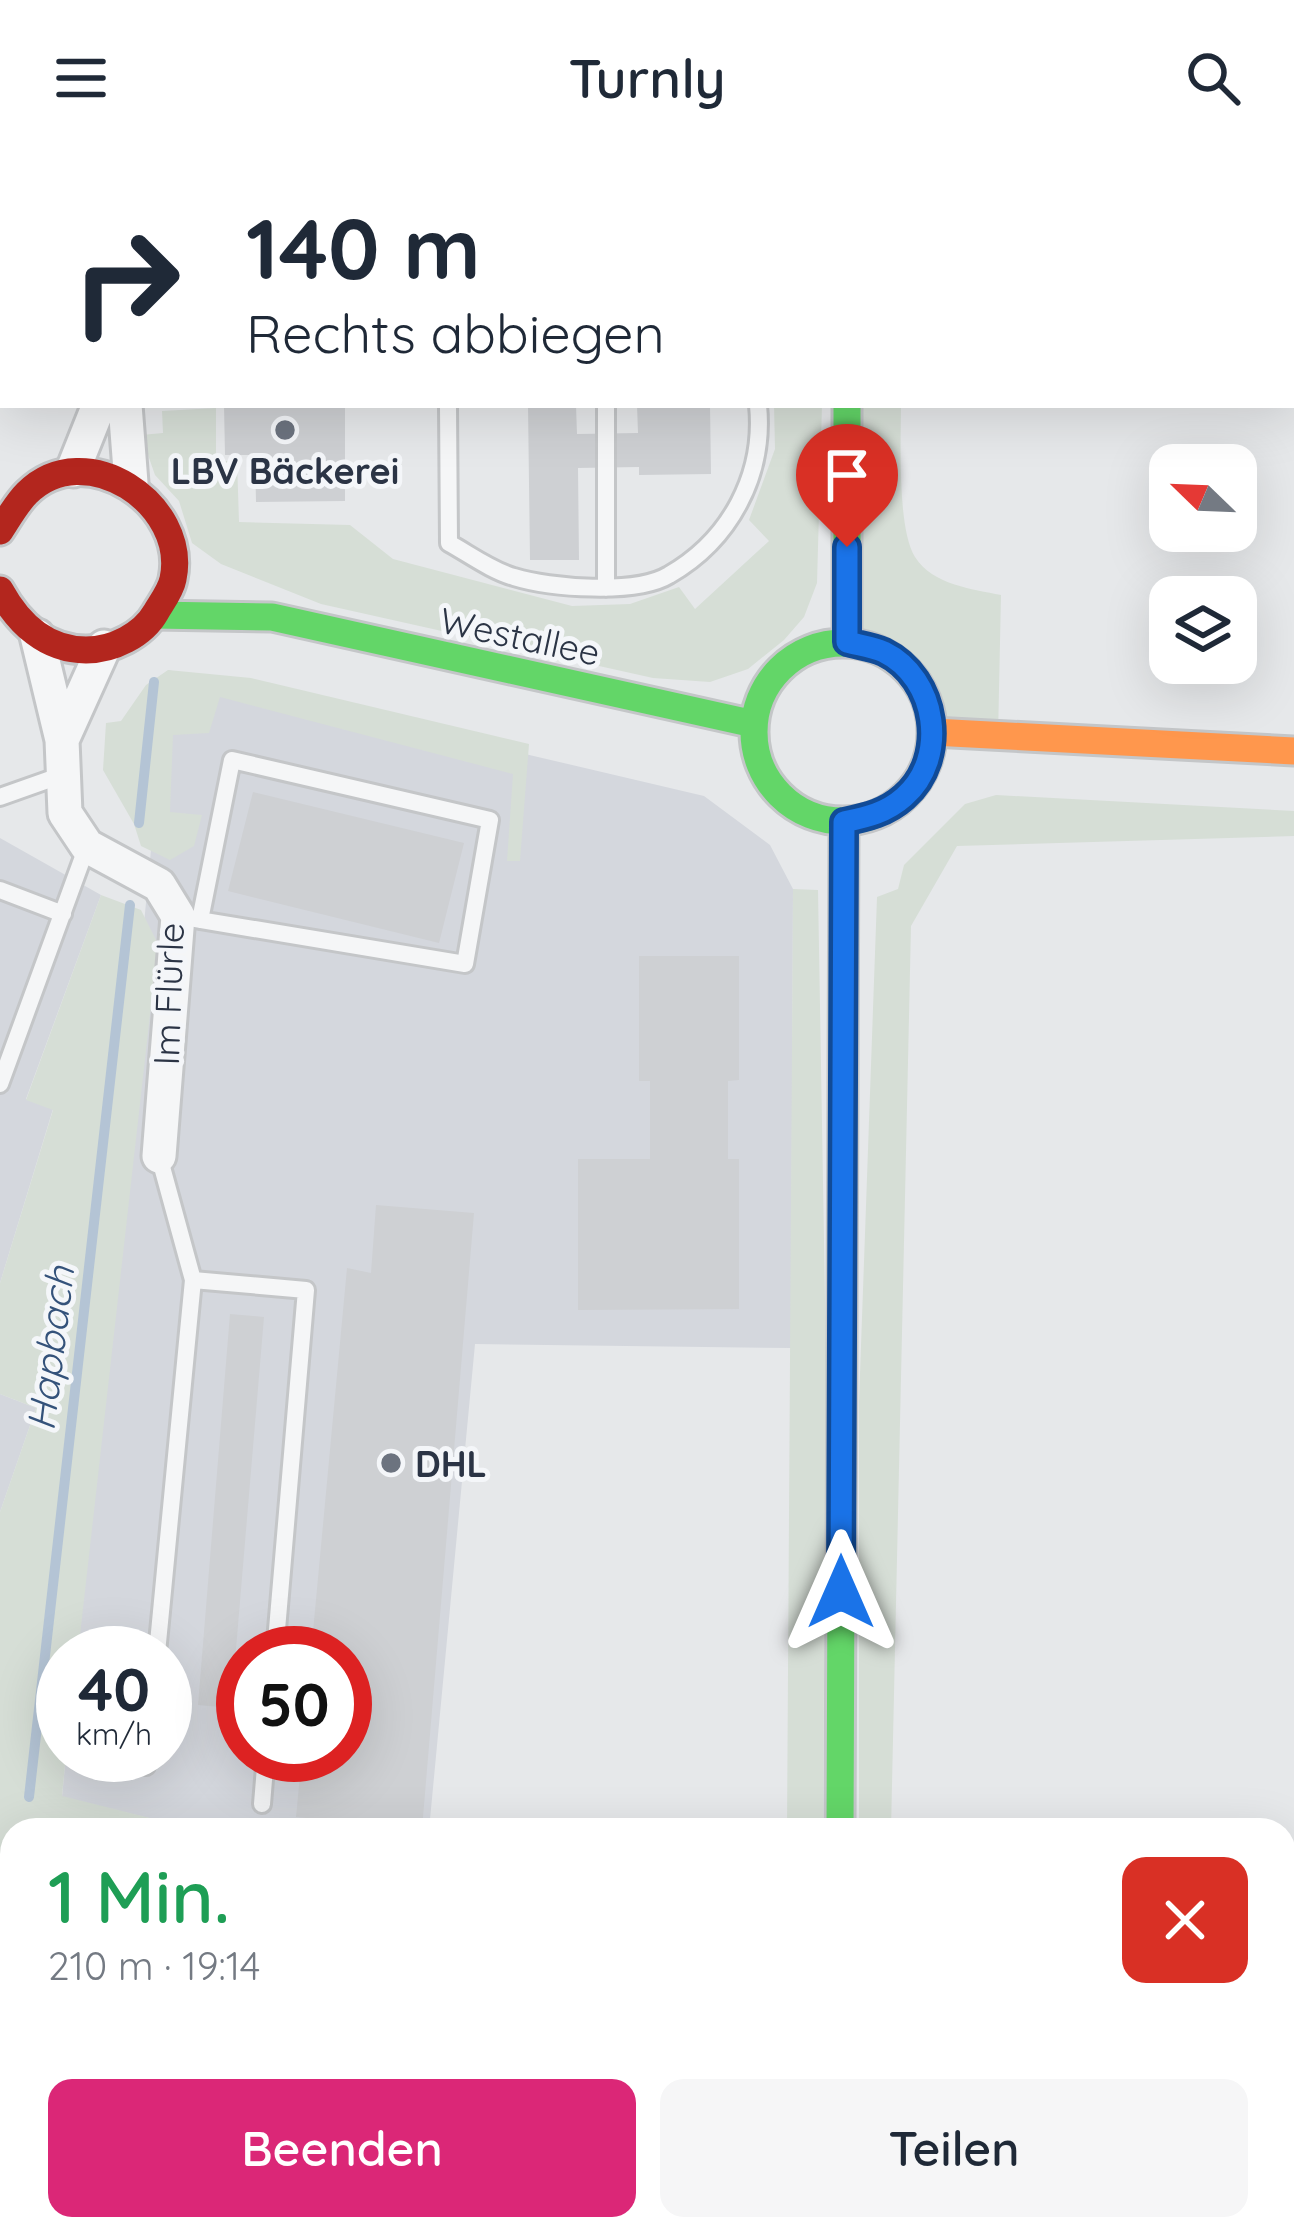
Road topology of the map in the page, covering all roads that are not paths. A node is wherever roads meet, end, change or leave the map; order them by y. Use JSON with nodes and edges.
{"nodes":[{"id":1,"x":98,"y":408,"type":"edge"},
{"id":2,"x":124,"y":408,"type":"edge"},
{"id":3,"x":448,"y":408,"type":"edge"},
{"id":4,"x":607,"y":408,"type":"edge"},
{"id":5,"x":758,"y":408,"type":"edge"},
{"id":6,"x":847,"y":408,"type":"edge"},
{"id":7,"x":73,"y":470,"type":"junction"},
{"id":8,"x":131,"y":483,"type":"junction"},
{"id":9,"x":9,"y":500,"type":"edge"},
{"id":10,"x":0,"y":530,"type":"edge"},
{"id":11,"x":606,"y":589,"type":"junction"},
{"id":12,"x":0,"y":590,"type":"edge"},
{"id":13,"x":232,"y":592,"type":"dead end"},
{"id":14,"x":155,"y":615,"type":"junction"},
{"id":15,"x":272,"y":617,"type":"junction"},
{"id":16,"x":37,"y":636,"type":"junction"},
{"id":17,"x":847,"y":642,"type":"junction"},
{"id":18,"x":104,"y":646,"type":"junction"},
{"id":19,"x":754,"y":724,"type":"junction"},
{"id":20,"x":933,"y":732,"type":"junction"},
{"id":21,"x":62,"y":740,"type":"junction"},
{"id":22,"x":1294,"y":752,"type":"edge"},
{"id":23,"x":62,"y":775,"type":"junction"},
{"id":24,"x":0,"y":796,"type":"edge"},
{"id":25,"x":844,"y":822,"type":"junction"},
{"id":26,"x":87,"y":846,"type":"junction"},
{"id":27,"x":0,"y":890,"type":"edge"},
{"id":28,"x":63,"y":914,"type":"junction"},
{"id":29,"x":189,"y":918,"type":"junction"},
{"id":30,"x":0,"y":1084,"type":"edge"},
{"id":31,"x":158,"y":1156,"type":"joint"},
{"id":32,"x":193,"y":1280,"type":"junction"},
{"id":33,"x":160,"y":1626,"type":"edge"},
{"id":34,"x":277,"y":1626,"type":"edge"},
{"id":35,"x":264,"y":1782,"type":"edge"},
{"id":36,"x":262,"y":1804,"type":"dead end"},
{"id":37,"x":840,"y":1818,"type":"edge"}],
"edges":[{"from":1,"to":7,"type":"street"},
{"from":2,"to":8,"type":"street"},
{"from":3,"to":11,"type":"lane"},
{"from":4,"to":11,"type":"lane"},
{"from":5,"to":11,"type":"lane"},
{"from":6,"to":17,"type":"main road"},
{"from":7,"to":8,"type":"main road"},
{"from":7,"to":9,"type":"main road"},
{"from":8,"to":14,"type":"main road"},
{"from":9,"to":10,"type":"main road"},
{"from":12,"to":16,"type":"main road"},
{"from":13,"to":15,"type":"main road","name":"Westallee"},
{"from":14,"to":15,"type":"main road","name":"Westallee"},
{"from":14,"to":18,"type":"main road"},
{"from":15,"to":19,"type":"main road","name":"Westallee"},
{"from":16,"to":18,"type":"main road"},
{"from":16,"to":21,"type":"street"},
{"from":17,"to":19,"type":"main road"},
{"from":17,"to":20,"type":"main road"},
{"from":18,"to":21,"type":"street"},
{"from":19,"to":25,"type":"main road"},
{"from":20,"to":22,"type":"main road"},
{"from":20,"to":25,"type":"main road"},
{"from":21,"to":23,"type":"street"},
{"from":23,"to":24,"type":"lane"},
{"from":23,"to":26,"type":"street"},
{"from":25,"to":37,"type":"main road"},
{"from":26,"to":28,"type":"lane"},
{"from":26,"to":29,"type":"street","name":"Im Flürle"},
{"from":27,"to":28,"type":"lane"},
{"from":28,"to":30,"type":"lane"},
{"from":29,"to":29,"type":"lane"},
{"from":29,"to":31,"type":"street","name":"Im Flürle"},
{"from":31,"to":32,"type":"lane"},
{"from":32,"to":33,"type":"lane"},
{"from":32,"to":34,"type":"lane"},
{"from":35,"to":36,"type":"lane"}]}
